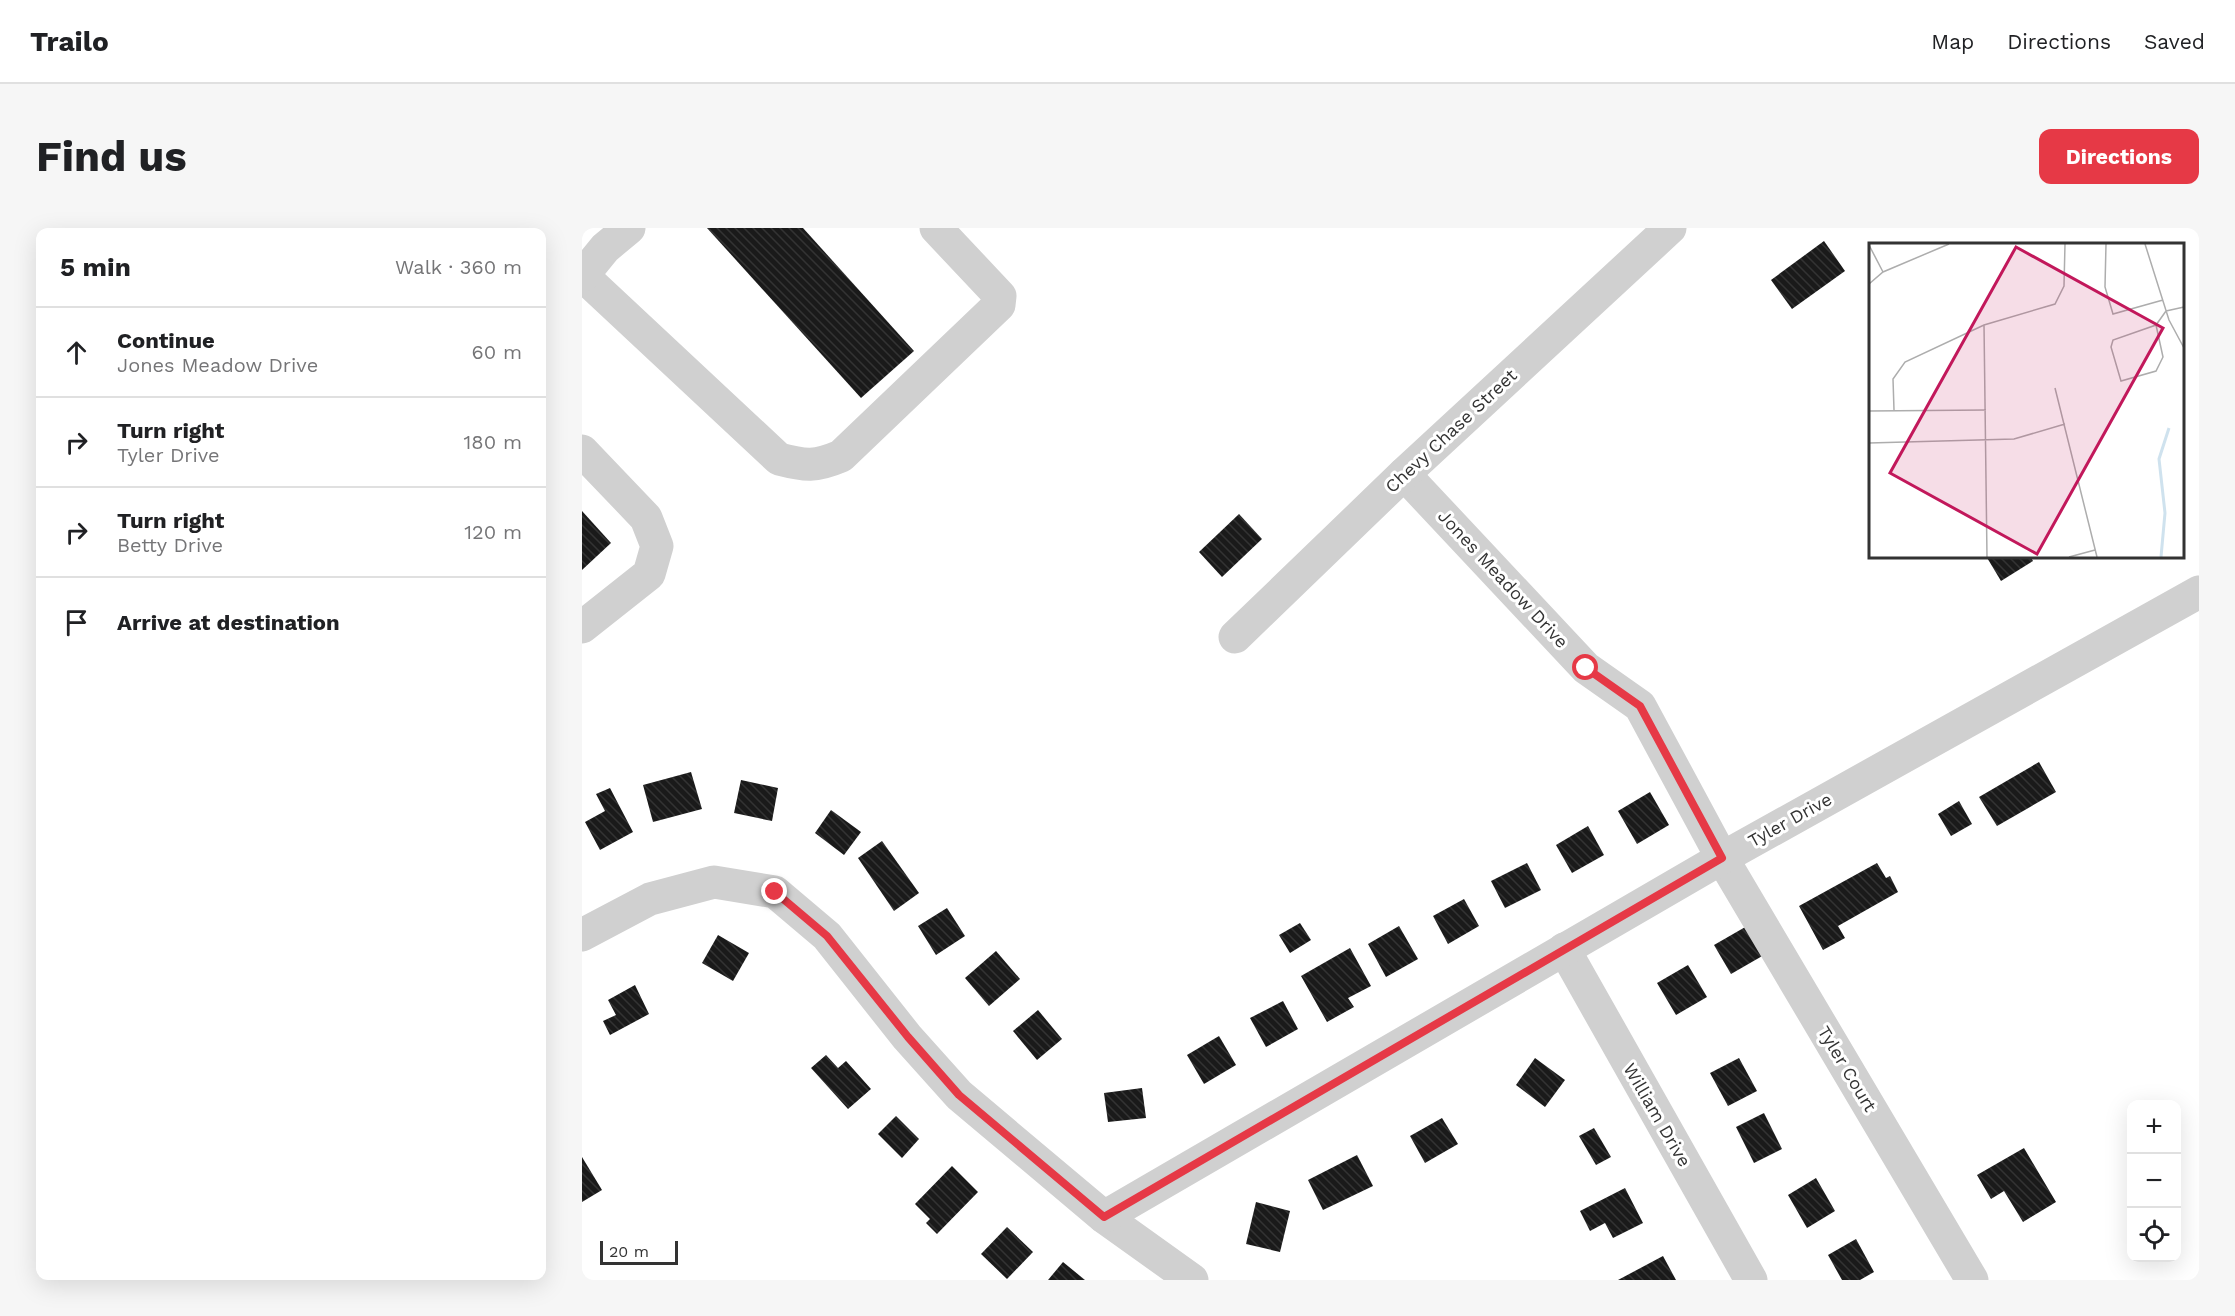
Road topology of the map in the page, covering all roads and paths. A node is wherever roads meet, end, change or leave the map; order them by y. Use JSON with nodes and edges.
{"nodes":[{"id":1,"x":629,"y":228,"type":"edge"},
{"id":2,"x":936,"y":228,"type":"edge"},
{"id":3,"x":1670,"y":228,"type":"edge"},
{"id":4,"x":582,"y":275,"type":"edge"},
{"id":5,"x":582,"y":451,"type":"edge"},
{"id":6,"x":1404,"y":474,"type":"junction"},
{"id":7,"x":2199,"y":592,"type":"edge"},
{"id":8,"x":582,"y":627,"type":"edge"},
{"id":9,"x":1235,"y":637,"type":"dead end"},
{"id":10,"x":1722,"y":858,"type":"junction"},
{"id":11,"x":582,"y":935,"type":"edge"},
{"id":12,"x":1564,"y":949,"type":"junction"},
{"id":13,"x":1104,"y":1217,"type":"junction"},
{"id":14,"x":1192,"y":1280,"type":"edge"},
{"id":15,"x":1751,"y":1280,"type":"edge"},
{"id":16,"x":1972,"y":1280,"type":"edge"}],
"edges":[{"from":1,"to":4,"type":"street"},
{"from":2,"to":4,"type":"street"},
{"from":3,"to":6,"type":"street","name":"Chevy Chase Street"},
{"from":5,"to":8,"type":"street"},
{"from":6,"to":9,"type":"street","name":"Chevy Chase Street"},
{"from":6,"to":10,"type":"street","name":"Jones Meadow Drive"},
{"from":7,"to":10,"type":"street","name":"Tyler Drive"},
{"from":10,"to":12,"type":"street","name":"Tyler Drive"},
{"from":10,"to":16,"type":"street","name":"Tyler Court"},
{"from":11,"to":13,"type":"street"},
{"from":12,"to":13,"type":"street","name":"Tyler Drive"},
{"from":12,"to":15,"type":"street","name":"William Drive"},
{"from":13,"to":14,"type":"street"}]}
